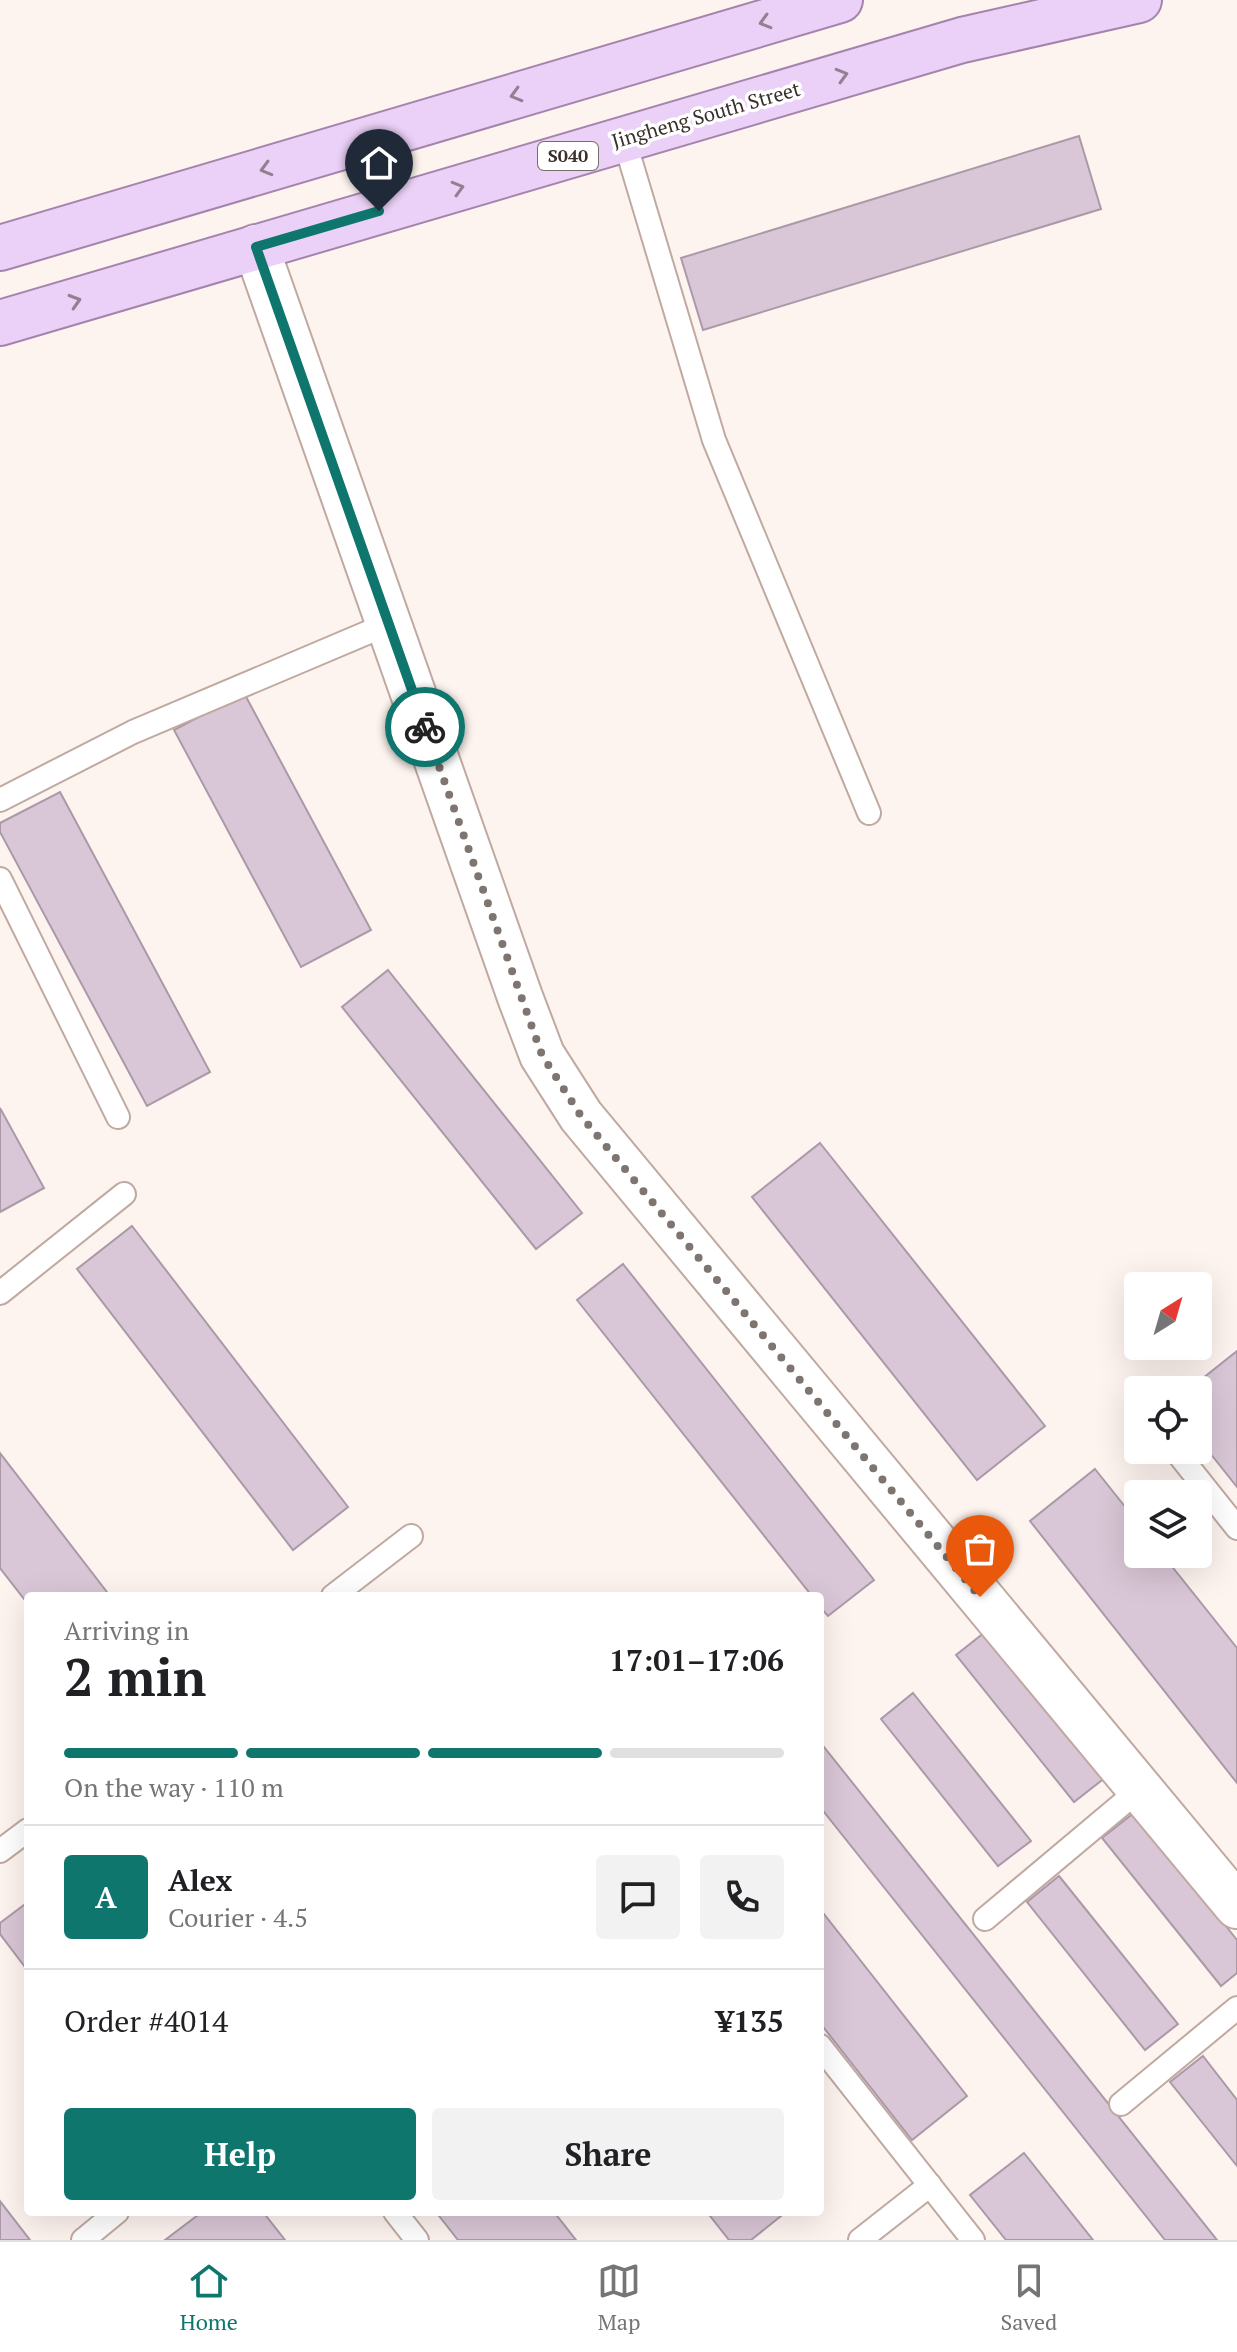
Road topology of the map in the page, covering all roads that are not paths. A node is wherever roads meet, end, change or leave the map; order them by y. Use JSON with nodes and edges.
{"nodes":[{"id":1,"x":840,"y":0,"type":"edge"},
{"id":2,"x":1139,"y":0,"type":"edge"},
{"id":3,"x":624,"y":139,"type":"junction"},
{"id":4,"x":256,"y":247,"type":"junction"},
{"id":5,"x":0,"y":248,"type":"edge"},
{"id":6,"x":0,"y":323,"type":"edge"},
{"id":7,"x":388,"y":624,"type":"junction"},
{"id":8,"x":0,"y":800,"type":"edge"},
{"id":9,"x":869,"y":813,"type":"dead end"},
{"id":10,"x":0,"y":879,"type":"edge"},
{"id":11,"x":118,"y":1117,"type":"dead end"},
{"id":12,"x":124,"y":1194,"type":"dead end"},
{"id":13,"x":0,"y":1293,"type":"edge"},
{"id":14,"x":1186,"y":1464,"type":"edge"},
{"id":15,"x":1237,"y":1528,"type":"edge"},
{"id":16,"x":411,"y":1536,"type":"dead end"},
{"id":17,"x":338,"y":1592,"type":"edge"},
{"id":18,"x":1140,"y":1789,"type":"junction"},
{"id":19,"x":24,"y":1833,"type":"edge"},
{"id":20,"x":0,"y":1851,"type":"edge"},
{"id":21,"x":1237,"y":1906,"type":"edge"},
{"id":22,"x":985,"y":1919,"type":"dead end"},
{"id":23,"x":1237,"y":2008,"type":"edge"},
{"id":24,"x":824,"y":2051,"type":"edge"},
{"id":25,"x":1121,"y":2104,"type":"dead end"},
{"id":26,"x":930,"y":2185,"type":"junction"},
{"id":27,"x":112,"y":2216,"type":"edge"},
{"id":28,"x":398,"y":2216,"type":"edge"},
{"id":29,"x":83,"y":2240,"type":"edge"},
{"id":30,"x":417,"y":2240,"type":"edge"},
{"id":31,"x":860,"y":2240,"type":"edge"},
{"id":32,"x":973,"y":2240,"type":"edge"}],
"edges":[{"from":1,"to":5,"type":"main road","one_way":true},
{"from":3,"to":2,"type":"main road","name":"Jingheng South Street","number":"S040","one_way":true},
{"from":4,"to":3,"type":"main road","name":"Jingheng South Street","number":"S040","one_way":true},
{"from":3,"to":9,"type":"lane"},
{"from":6,"to":4,"type":"main road","name":"Jingheng South Street","number":"S040","one_way":true},
{"from":4,"to":7,"type":"street"},
{"from":7,"to":8,"type":"lane"},
{"from":7,"to":18,"type":"street"},
{"from":10,"to":11,"type":"lane"},
{"from":12,"to":13,"type":"lane"},
{"from":14,"to":15,"type":"lane"},
{"from":16,"to":17,"type":"lane"},
{"from":18,"to":21,"type":"street"},
{"from":18,"to":22,"type":"lane"},
{"from":19,"to":20,"type":"lane"},
{"from":23,"to":25,"type":"lane"},
{"from":24,"to":26,"type":"lane"},
{"from":26,"to":31,"type":"lane"},
{"from":26,"to":32,"type":"lane"},
{"from":27,"to":29,"type":"lane"},
{"from":28,"to":30,"type":"lane"}]}
